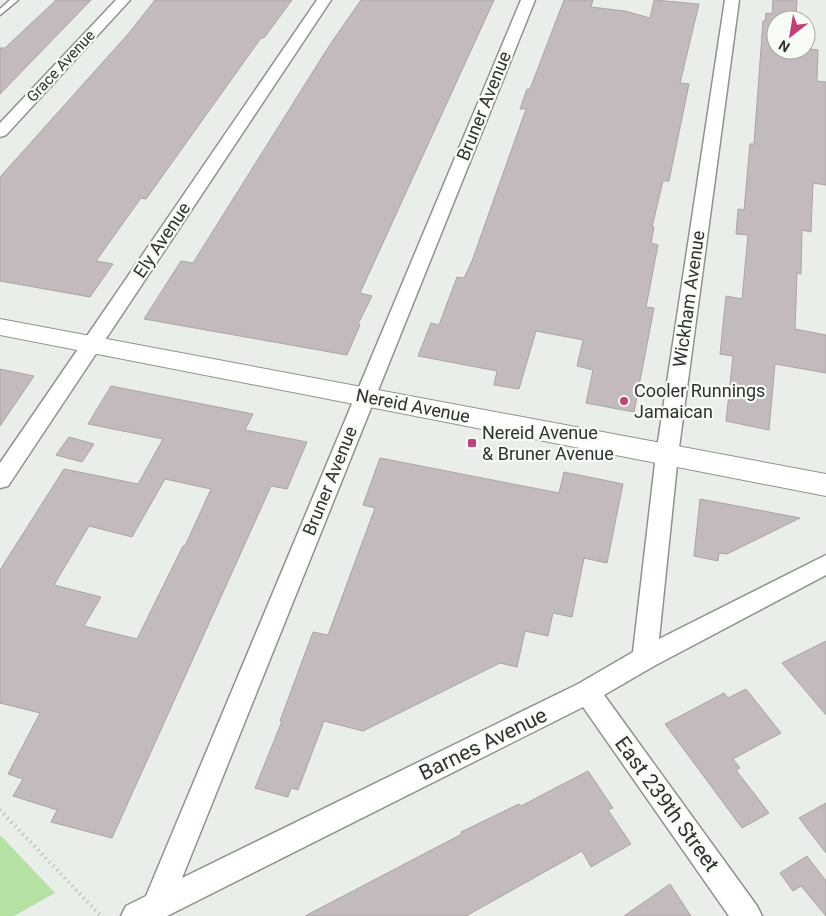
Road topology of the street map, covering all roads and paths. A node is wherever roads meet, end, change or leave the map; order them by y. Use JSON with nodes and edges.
{"nodes":[{"id":1,"x":14,"y":0,"type":"edge"},
{"id":2,"x":123,"y":0,"type":"edge"},
{"id":3,"x":324,"y":0,"type":"edge"},
{"id":4,"x":528,"y":0,"type":"edge"},
{"id":5,"x":732,"y":0,"type":"edge"},
{"id":6,"x":0,"y":13,"type":"edge"},
{"id":7,"x":0,"y":132,"type":"edge"},
{"id":8,"x":0,"y":327,"type":"edge"},
{"id":9,"x":92,"y":345,"type":"junction"},
{"id":10,"x":365,"y":396,"type":"junction"},
{"id":11,"x":667,"y":455,"type":"junction"},
{"id":12,"x":0,"y":480,"type":"edge"},
{"id":13,"x":826,"y":485,"type":"edge"},
{"id":14,"x":826,"y":564,"type":"edge"},
{"id":15,"x":645,"y":658,"type":"junction"},
{"id":16,"x":587,"y":692,"type":"junction"},
{"id":17,"x":0,"y":810,"type":"edge"},
{"id":18,"x":146,"y":911,"type":"edge"},
{"id":19,"x":101,"y":916,"type":"edge"},
{"id":20,"x":747,"y":916,"type":"edge"}],
"edges":[{"from":1,"to":6,"type":"lane"},
{"from":2,"to":7,"type":"street","name":"Grace Avenue"},
{"from":3,"to":9,"type":"street","name":"Ely Avenue"},
{"from":4,"to":10,"type":"street","name":"Bruner Avenue"},
{"from":5,"to":11,"type":"street","name":"Wickham Avenue"},
{"from":8,"to":9,"type":"street","name":"Nereid Avenue"},
{"from":9,"to":10,"type":"street","name":"Nereid Avenue"},
{"from":9,"to":12,"type":"street","name":"Ely Avenue"},
{"from":10,"to":11,"type":"street","name":"Nereid Avenue"},
{"from":10,"to":18,"type":"street","name":"Bruner Avenue"},
{"from":11,"to":13,"type":"street","name":"Nereid Avenue"},
{"from":11,"to":15,"type":"street","name":"Wickham Avenue"},
{"from":14,"to":15,"type":"street","name":"Barnes Avenue"},
{"from":15,"to":16,"type":"street","name":"Barnes Avenue"},
{"from":16,"to":18,"type":"street","name":"Barnes Avenue"},
{"from":16,"to":20,"type":"street","name":"East 239th Street"},
{"from":17,"to":19,"type":"path"}]}
